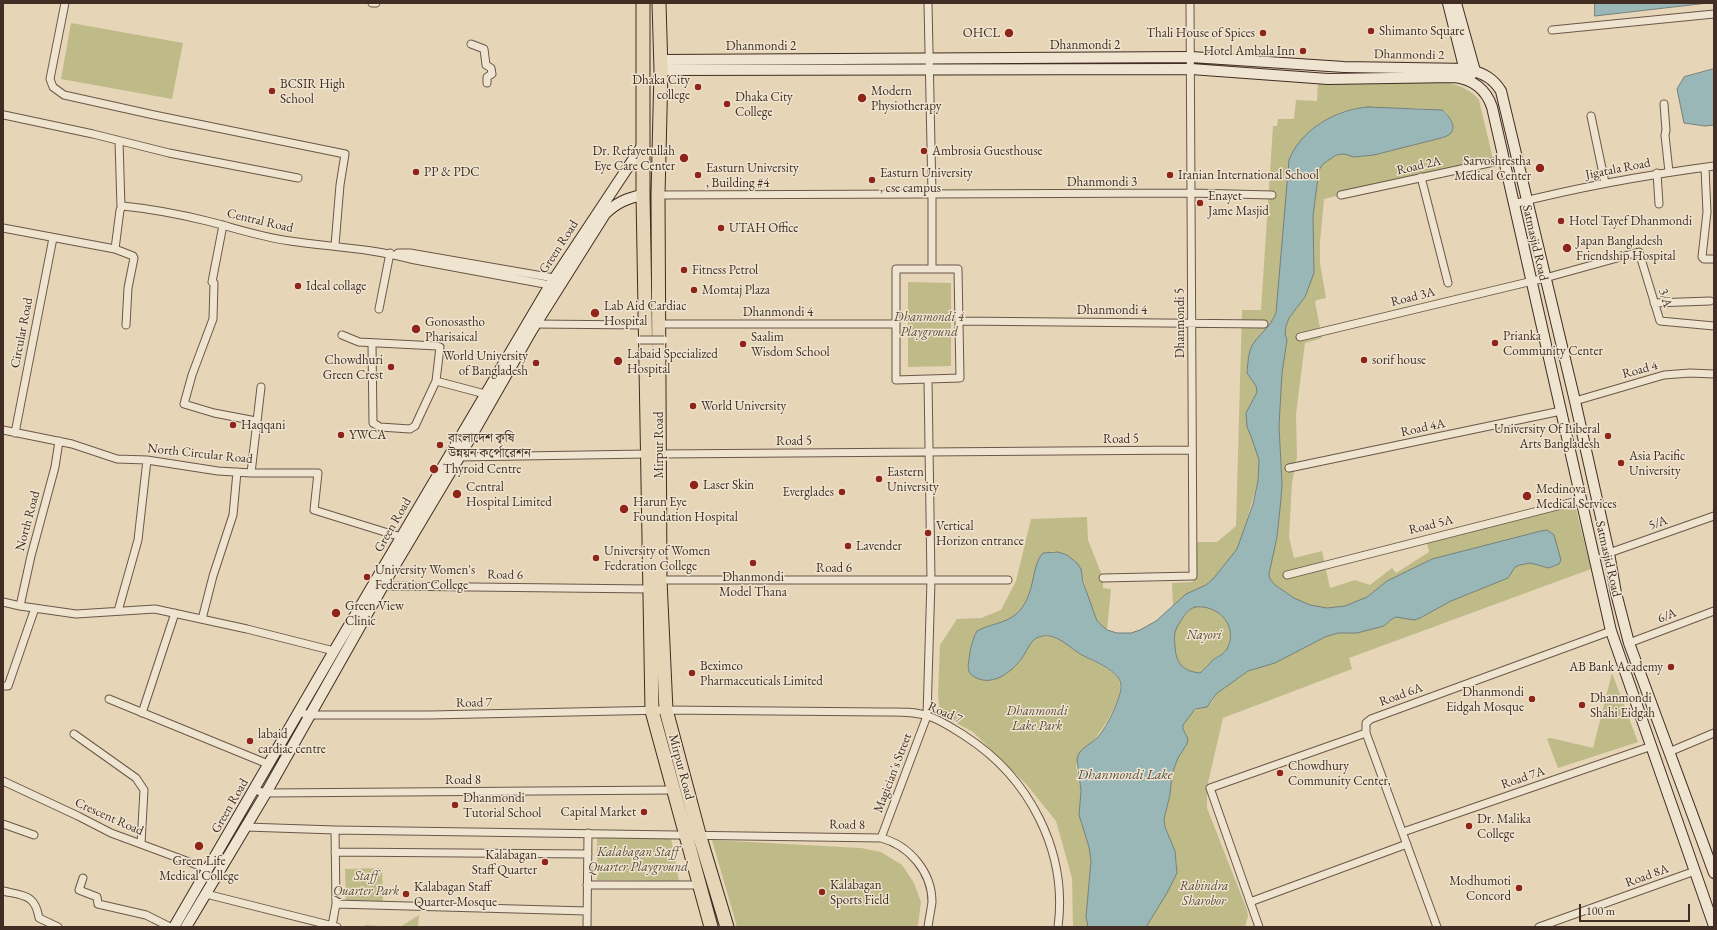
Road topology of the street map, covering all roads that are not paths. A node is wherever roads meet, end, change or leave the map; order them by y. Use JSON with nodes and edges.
{"nodes":[{"id":1,"x":65,"y":3,"type":"edge"},
{"id":2,"x":372,"y":3,"type":"edge"},
{"id":3,"x":376,"y":3,"type":"edge"},
{"id":4,"x":639,"y":3,"type":"edge"},
{"id":5,"x":643,"y":3,"type":"edge"},
{"id":6,"x":659,"y":3,"type":"edge"},
{"id":7,"x":928,"y":3,"type":"edge"},
{"id":8,"x":1190,"y":3,"type":"edge"},
{"id":9,"x":1448,"y":3,"type":"edge"},
{"id":10,"x":1456,"y":3,"type":"edge"},
{"id":11,"x":1714,"y":14,"type":"edge"},
{"id":12,"x":1552,"y":30,"type":"dead end"},
{"id":13,"x":471,"y":44,"type":"dead end"},
{"id":14,"x":1191,"y":57,"type":"junction"},
{"id":15,"x":929,"y":58,"type":"junction"},
{"id":16,"x":661,"y":65,"type":"junction"},
{"id":17,"x":643,"y":69,"type":"junction"},
{"id":18,"x":1191,"y":69,"type":"junction"},
{"id":19,"x":1464,"y":69,"type":"junction"},
{"id":20,"x":929,"y":70,"type":"junction"},
{"id":21,"x":1475,"y":71,"type":"junction"},
{"id":22,"x":1468,"y":80,"type":"junction"},
{"id":23,"x":487,"y":83,"type":"dead end"},
{"id":24,"x":1501,"y":91,"type":"joint"},
{"id":25,"x":1664,"y":104,"type":"dead end"},
{"id":26,"x":4,"y":115,"type":"edge"},
{"id":27,"x":1591,"y":116,"type":"dead end"},
{"id":28,"x":119,"y":141,"type":"junction"},
{"id":29,"x":644,"y":143,"type":"junction"},
{"id":30,"x":1503,"y":160,"type":"junction"},
{"id":31,"x":1714,"y":166,"type":"edge"},
{"id":32,"x":1704,"y":168,"type":"junction"},
{"id":33,"x":1669,"y":172,"type":"junction"},
{"id":34,"x":1657,"y":173,"type":"junction"},
{"id":35,"x":1422,"y":177,"type":"junction"},
{"id":36,"x":298,"y":178,"type":"dead end"},
{"id":37,"x":1605,"y":183,"type":"junction"},
{"id":38,"x":1191,"y":193,"type":"junction"},
{"id":39,"x":932,"y":194,"type":"junction"},
{"id":40,"x":643,"y":195,"type":"junction"},
{"id":41,"x":658,"y":195,"type":"junction"},
{"id":42,"x":1272,"y":195,"type":"dead end"},
{"id":43,"x":1342,"y":195,"type":"dead end"},
{"id":44,"x":1527,"y":201,"type":"junction"},
{"id":45,"x":1513,"y":204,"type":"junction"},
{"id":46,"x":1659,"y":204,"type":"dead end"},
{"id":47,"x":121,"y":207,"type":"junction"},
{"id":48,"x":223,"y":225,"type":"junction"},
{"id":49,"x":3,"y":228,"type":"edge"},
{"id":50,"x":53,"y":238,"type":"junction"},
{"id":51,"x":335,"y":245,"type":"junction"},
{"id":52,"x":115,"y":249,"type":"junction"},
{"id":53,"x":1639,"y":252,"type":"joint"},
{"id":54,"x":390,"y":253,"type":"junction"},
{"id":55,"x":1714,"y":259,"type":"edge"},
{"id":56,"x":932,"y":269,"type":"junction"},
{"id":57,"x":1545,"y":278,"type":"junction"},
{"id":58,"x":1531,"y":281,"type":"junction"},
{"id":59,"x":552,"y":282,"type":"junction"},
{"id":60,"x":1448,"y":283,"type":"dead end"},
{"id":61,"x":1710,"y":301,"type":"dead end"},
{"id":62,"x":1654,"y":303,"type":"junction"},
{"id":63,"x":379,"y":309,"type":"dead end"},
{"id":64,"x":959,"y":321,"type":"junction"},
{"id":65,"x":1192,"y":322,"type":"junction"},
{"id":66,"x":532,"y":324,"type":"junction"},
{"id":67,"x":660,"y":324,"type":"junction"},
{"id":68,"x":896,"y":324,"type":"junction"},
{"id":69,"x":1264,"y":324,"type":"dead end"},
{"id":70,"x":126,"y":325,"type":"dead end"},
{"id":71,"x":645,"y":325,"type":"junction"},
{"id":72,"x":1714,"y":326,"type":"edge"},
{"id":73,"x":342,"y":335,"type":"dead end"},
{"id":74,"x":1300,"y":337,"type":"dead end"},
{"id":75,"x":643,"y":340,"type":"junction"},
{"id":76,"x":662,"y":340,"type":"junction"},
{"id":77,"x":372,"y":344,"type":"junction"},
{"id":78,"x":1714,"y":374,"type":"edge"},
{"id":79,"x":928,"y":379,"type":"junction"},
{"id":80,"x":436,"y":381,"type":"junction"},
{"id":81,"x":261,"y":387,"type":"dead end"},
{"id":82,"x":485,"y":394,"type":"junction"},
{"id":83,"x":1575,"y":401,"type":"junction"},
{"id":84,"x":1561,"y":411,"type":"junction"},
{"id":85,"x":256,"y":421,"type":"junction"},
{"id":86,"x":3,"y":430,"type":"edge"},
{"id":87,"x":15,"y":433,"type":"junction"},
{"id":88,"x":59,"y":441,"type":"junction"},
{"id":89,"x":1192,"y":450,"type":"junction"},
{"id":90,"x":930,"y":452,"type":"junction"},
{"id":91,"x":653,"y":454,"type":"junction"},
{"id":92,"x":460,"y":456,"type":"junction"},
{"id":93,"x":448,"y":457,"type":"junction"},
{"id":94,"x":147,"y":460,"type":"junction"},
{"id":95,"x":1289,"y":468,"type":"dead end"},
{"id":96,"x":237,"y":472,"type":"junction"},
{"id":97,"x":251,"y":473,"type":"junction"},
{"id":98,"x":1581,"y":500,"type":"junction"},
{"id":99,"x":1714,"y":516,"type":"edge"},
{"id":100,"x":401,"y":537,"type":"junction"},
{"id":101,"x":1609,"y":553,"type":"junction"},
{"id":102,"x":1287,"y":575,"type":"dead end"},
{"id":103,"x":1103,"y":578,"type":"dead end"},
{"id":104,"x":660,"y":580,"type":"junction"},
{"id":105,"x":931,"y":580,"type":"junction"},
{"id":106,"x":1008,"y":580,"type":"dead end"},
{"id":107,"x":384,"y":586,"type":"junction"},
{"id":108,"x":649,"y":589,"type":"junction"},
{"id":109,"x":3,"y":602,"type":"edge"},
{"id":110,"x":20,"y":606,"type":"junction"},
{"id":111,"x":35,"y":608,"type":"junction"},
{"id":112,"x":118,"y":611,"type":"junction"},
{"id":113,"x":1714,"y":611,"type":"edge"},
{"id":114,"x":175,"y":613,"type":"junction"},
{"id":115,"x":202,"y":620,"type":"junction"},
{"id":116,"x":1611,"y":630,"type":"junction"},
{"id":117,"x":1629,"y":643,"type":"junction"},
{"id":118,"x":334,"y":651,"type":"junction"},
{"id":119,"x":3,"y":686,"type":"edge"},
{"id":120,"x":109,"y":699,"type":"dead end"},
{"id":121,"x":666,"y":710,"type":"junction"},
{"id":122,"x":652,"y":711,"type":"junction"},
{"id":123,"x":298,"y":712,"type":"junction"},
{"id":124,"x":142,"y":713,"type":"junction"},
{"id":125,"x":310,"y":715,"type":"junction"},
{"id":126,"x":927,"y":716,"type":"junction"},
{"id":127,"x":1366,"y":732,"type":"junction"},
{"id":128,"x":1714,"y":733,"type":"edge"},
{"id":129,"x":74,"y":734,"type":"dead end"},
{"id":130,"x":1652,"y":746,"type":"junction"},
{"id":131,"x":1669,"y":752,"type":"junction"},
{"id":132,"x":268,"y":764,"type":"junction"},
{"id":133,"x":3,"y":781,"type":"edge"},
{"id":134,"x":254,"y":790,"type":"junction"},
{"id":135,"x":673,"y":790,"type":"junction"},
{"id":136,"x":266,"y":793,"type":"junction"},
{"id":137,"x":3,"y":824,"type":"edge"},
{"id":138,"x":246,"y":826,"type":"junction"},
{"id":139,"x":335,"y":830,"type":"junction"},
{"id":140,"x":1403,"y":832,"type":"junction"},
{"id":141,"x":588,"y":833,"type":"junction"},
{"id":142,"x":699,"y":834,"type":"junction"},
{"id":143,"x":34,"y":835,"type":"dead end"},
{"id":144,"x":685,"y":835,"type":"junction"},
{"id":145,"x":881,"y":838,"type":"junction"},
{"id":146,"x":141,"y":844,"type":"junction"},
{"id":147,"x":1407,"y":844,"type":"junction"},
{"id":148,"x":335,"y":852,"type":"junction"},
{"id":149,"x":588,"y":854,"type":"junction"},
{"id":150,"x":208,"y":869,"type":"junction"},
{"id":151,"x":1695,"y":871,"type":"junction"},
{"id":152,"x":1714,"y":873,"type":"edge"},
{"id":153,"x":83,"y":878,"type":"dead end"},
{"id":154,"x":587,"y":885,"type":"junction"},
{"id":155,"x":700,"y":885,"type":"junction"},
{"id":156,"x":3,"y":891,"type":"edge"},
{"id":157,"x":206,"y":894,"type":"junction"},
{"id":158,"x":1250,"y":902,"type":"junction"},
{"id":159,"x":336,"y":904,"type":"junction"},
{"id":160,"x":587,"y":911,"type":"junction"},
{"id":161,"x":335,"y":926,"type":"edge"},
{"id":162,"x":1714,"y":926,"type":"edge"},
{"id":163,"x":58,"y":927,"type":"edge"},
{"id":164,"x":170,"y":927,"type":"edge"},
{"id":165,"x":174,"y":927,"type":"edge"},
{"id":166,"x":186,"y":927,"type":"edge"},
{"id":167,"x":587,"y":927,"type":"edge"},
{"id":168,"x":711,"y":927,"type":"edge"},
{"id":169,"x":727,"y":927,"type":"edge"},
{"id":170,"x":928,"y":927,"type":"edge"},
{"id":171,"x":1058,"y":927,"type":"edge"},
{"id":172,"x":1259,"y":927,"type":"edge"},
{"id":173,"x":1437,"y":927,"type":"edge"},
{"id":174,"x":1539,"y":927,"type":"edge"}],
"edges":[{"from":1,"to":51,"type":"street"},
{"from":2,"to":3,"type":"street"},
{"from":4,"to":17,"type":"highway"},
{"from":5,"to":17,"type":"highway","name":"Mirpur Road"},
{"from":6,"to":16,"type":"highway","name":"Mirpur Road"},
{"from":7,"to":15,"type":"street"},
{"from":8,"to":14,"type":"street"},
{"from":9,"to":19,"type":"main road"},
{"from":10,"to":21,"type":"main road"},
{"from":11,"to":12,"type":"street"},
{"from":13,"to":23,"type":"street"},
{"from":14,"to":15,"type":"main road","name":"Dhanmondi 2"},
{"from":14,"to":18,"type":"street"},
{"from":14,"to":19,"type":"main road","name":"Dhanmondi 2"},
{"from":15,"to":16,"type":"main road","name":"Dhanmondi 2"},
{"from":15,"to":20,"type":"street"},
{"from":16,"to":20,"type":"main road","name":"Dhanmondi 2"},
{"from":16,"to":41,"type":"highway","name":"Mirpur Road"},
{"from":17,"to":29,"type":"highway","name":"Mirpur Road"},
{"from":18,"to":20,"type":"main road","name":"Dhanmondi 2"},
{"from":18,"to":22,"type":"main road","name":"Dhanmondi 2"},
{"from":18,"to":38,"type":"street","name":"Dhanmondi 5"},
{"from":19,"to":21,"type":"main road","name":"Dhanmondi 2"},
{"from":19,"to":22,"type":"main road"},
{"from":20,"to":39,"type":"street"},
{"from":21,"to":22,"type":"main road"},
{"from":21,"to":24,"type":"main road","name":"Dhanmondi 2"},
{"from":22,"to":30,"type":"main road","name":"Satmasjid Road"},
{"from":24,"to":44,"type":"main road","name":"Satmasjid Road"},
{"from":25,"to":33,"type":"street"},
{"from":26,"to":28,"type":"street"},
{"from":27,"to":37,"type":"street"},
{"from":28,"to":36,"type":"street"},
{"from":28,"to":47,"type":"street"},
{"from":29,"to":40,"type":"highway","name":"Mirpur Road"},
{"from":29,"to":59,"type":"main road","name":"Green Road"},
{"from":30,"to":35,"type":"street","name":"Road 2A"},
{"from":30,"to":45,"type":"main road","name":"Satmasjid Road"},
{"from":31,"to":32,"type":"street","name":"Jigatala Road"},
{"from":32,"to":33,"type":"street","name":"Jigatala Road"},
{"from":32,"to":55,"type":"street"},
{"from":33,"to":34,"type":"street","name":"Jigatala Road"},
{"from":34,"to":37,"type":"street","name":"Jigatala Road"},
{"from":34,"to":46,"type":"street"},
{"from":35,"to":43,"type":"street","name":"Road 2A"},
{"from":35,"to":60,"type":"street"},
{"from":37,"to":44,"type":"street","name":"Jigatala Road"},
{"from":38,"to":39,"type":"street","name":"Dhanmondi 3"},
{"from":38,"to":42,"type":"street","name":"Dhanmondi 3"},
{"from":38,"to":65,"type":"street","name":"Dhanmondi 5"},
{"from":39,"to":41,"type":"street","name":"Dhanmondi 3"},
{"from":39,"to":56,"type":"street"},
{"from":40,"to":41,"type":"highway"},
{"from":40,"to":66,"type":"main road","name":"Green Road"},
{"from":40,"to":71,"type":"highway","name":"Mirpur Road"},
{"from":41,"to":67,"type":"highway","name":"Mirpur Road"},
{"from":44,"to":45,"type":"street","name":"Jigatala Road"},
{"from":44,"to":57,"type":"main road","name":"Satmasjid Road"},
{"from":45,"to":58,"type":"main road","name":"Satmasjid Road"},
{"from":47,"to":48,"type":"street","name":"Central Road"},
{"from":47,"to":52,"type":"street"},
{"from":48,"to":51,"type":"street","name":"Central Road"},
{"from":48,"to":85,"type":"street"},
{"from":49,"to":50,"type":"street"},
{"from":50,"to":52,"type":"street"},
{"from":50,"to":87,"type":"street","name":"Circular Road"},
{"from":51,"to":54,"type":"street","name":"Central Road"},
{"from":52,"to":70,"type":"street"},
{"from":53,"to":57,"type":"street","name":"Road 3A"},
{"from":53,"to":62,"type":"street","name":"3/A"},
{"from":54,"to":59,"type":"street","name":"Central Road"},
{"from":54,"to":63,"type":"street"},
{"from":56,"to":64,"type":"street"},
{"from":56,"to":68,"type":"street"},
{"from":57,"to":58,"type":"street","name":"Road 3A"},
{"from":57,"to":83,"type":"main road","name":"Satmasjid Road"},
{"from":58,"to":74,"type":"street","name":"Road 3A"},
{"from":58,"to":84,"type":"main road","name":"Satmasjid Road"},
{"from":59,"to":66,"type":"main road","name":"Green Road"},
{"from":61,"to":62,"type":"street"},
{"from":62,"to":72,"type":"street","name":"3/A"},
{"from":64,"to":65,"type":"street","name":"Dhanmondi 4"},
{"from":64,"to":79,"type":"street"},
{"from":65,"to":69,"type":"street","name":"Dhanmondi 4"},
{"from":65,"to":89,"type":"street","name":"Dhanmondi 5"},
{"from":66,"to":71,"type":"street"},
{"from":66,"to":82,"type":"main road","name":"Green Road"},
{"from":66,"to":92,"type":"main road","name":"Green Road"},
{"from":67,"to":68,"type":"street","name":"Dhanmondi 4"},
{"from":67,"to":76,"type":"highway","name":"Mirpur Road"},
{"from":68,"to":79,"type":"street"},
{"from":71,"to":75,"type":"highway","name":"Mirpur Road"},
{"from":73,"to":77,"type":"street"},
{"from":75,"to":76,"type":"street","bridge":true},
{"from":75,"to":91,"type":"highway","name":"Mirpur Road"},
{"from":76,"to":91,"type":"highway","name":"Mirpur Road"},
{"from":77,"to":80,"type":"street"},
{"from":77,"to":80,"type":"street"},
{"from":78,"to":83,"type":"street","name":"Road 4"},
{"from":79,"to":90,"type":"street"},
{"from":80,"to":82,"type":"street"},
{"from":81,"to":85,"type":"street"},
{"from":82,"to":93,"type":"main road","name":"Green Road"},
{"from":83,"to":101,"type":"main road","name":"Satmasjid Road"},
{"from":84,"to":95,"type":"street","name":"Road 4A"},
{"from":84,"to":98,"type":"main road","name":"Satmasjid Road"},
{"from":85,"to":97,"type":"street"},
{"from":86,"to":87,"type":"street","name":"North Circular Road"},
{"from":87,"to":88,"type":"street","name":"North Circular Road"},
{"from":88,"to":94,"type":"street","name":"North Circular Road"},
{"from":88,"to":110,"type":"street","name":"North Road"},
{"from":89,"to":90,"type":"street","name":"Road 5"},
{"from":89,"to":103,"type":"street","name":"Dhanmondi 5"},
{"from":90,"to":91,"type":"street","name":"Road 5"},
{"from":90,"to":105,"type":"street"},
{"from":91,"to":92,"type":"street","name":"Road 5"},
{"from":91,"to":104,"type":"highway","name":"Mirpur Road"},
{"from":91,"to":108,"type":"highway","name":"Mirpur Road"},
{"from":92,"to":93,"type":"street","name":"Road 5"},
{"from":92,"to":107,"type":"main road","name":"Green Road"},
{"from":93,"to":100,"type":"main road","name":"Green Road"},
{"from":94,"to":96,"type":"street","name":"North Circular Road"},
{"from":94,"to":112,"type":"street"},
{"from":96,"to":97,"type":"street","name":"North Circular Road"},
{"from":96,"to":115,"type":"street"},
{"from":97,"to":100,"type":"street","name":"North Circular Road"},
{"from":98,"to":102,"type":"street","name":"Road 5A"},
{"from":98,"to":116,"type":"main road","name":"Satmasjid Road"},
{"from":99,"to":101,"type":"street","name":"5/A"},
{"from":100,"to":118,"type":"main road","name":"Green Road"},
{"from":101,"to":117,"type":"main road","name":"Satmasjid Road"},
{"from":104,"to":105,"type":"street","name":"Road 6"},
{"from":104,"to":121,"type":"highway","name":"Mirpur Road"},
{"from":105,"to":106,"type":"street","name":"Road 6"},
{"from":105,"to":126,"type":"street","name":"Magician's Street"},
{"from":107,"to":108,"type":"street","name":"Road 6"},
{"from":107,"to":125,"type":"main road","name":"Green Road"},
{"from":108,"to":122,"type":"highway","name":"Mirpur Road"},
{"from":109,"to":110,"type":"street"},
{"from":110,"to":111,"type":"street"},
{"from":111,"to":112,"type":"street"},
{"from":111,"to":119,"type":"street"},
{"from":112,"to":114,"type":"street"},
{"from":113,"to":117,"type":"street","name":"6/A"},
{"from":114,"to":115,"type":"street"},
{"from":114,"to":124,"type":"street"},
{"from":115,"to":118,"type":"street"},
{"from":116,"to":127,"type":"street","name":"Road 6A"},
{"from":116,"to":130,"type":"main road","name":"Satmasjid Road"},
{"from":117,"to":131,"type":"main road","name":"Satmasjid Road"},
{"from":118,"to":123,"type":"main road","name":"Green Road"},
{"from":120,"to":124,"type":"street"},
{"from":121,"to":122,"type":"street","name":"Road 7"},
{"from":121,"to":126,"type":"street","name":"Road 7"},
{"from":121,"to":142,"type":"highway","name":"Mirpur Road"},
{"from":122,"to":125,"type":"street","name":"Road 7"},
{"from":122,"to":135,"type":"highway","name":"Mirpur Road"},
{"from":123,"to":125,"type":"street","name":"Road 7"},
{"from":123,"to":132,"type":"main road","name":"Green Road"},
{"from":124,"to":132,"type":"street"},
{"from":125,"to":136,"type":"main road","name":"Green Road"},
{"from":126,"to":145,"type":"street","name":"Magician's Street"},
{"from":126,"to":171,"type":"street","name":"Road 7"},
{"from":127,"to":140,"type":"street"},
{"from":127,"to":158,"type":"street"},
{"from":128,"to":131,"type":"street"},
{"from":129,"to":146,"type":"street"},
{"from":130,"to":140,"type":"street","name":"Road 7A"},
{"from":130,"to":151,"type":"main road","name":"Satmasjid Road"},
{"from":131,"to":152,"type":"main road","name":"Satmasjid Road"},
{"from":132,"to":134,"type":"main road","name":"Green Road"},
{"from":133,"to":146,"type":"street","name":"Crescent Road"},
{"from":134,"to":136,"type":"street","name":"Road 8"},
{"from":134,"to":150,"type":"main road","name":"Green Road"},
{"from":135,"to":136,"type":"street","name":"Road 8"},
{"from":135,"to":144,"type":"highway","name":"Mirpur Road"},
{"from":136,"to":138,"type":"main road","name":"Green Road"},
{"from":137,"to":143,"type":"street"},
{"from":138,"to":139,"type":"street","name":"Road 8"},
{"from":138,"to":157,"type":"main road","name":"Green Road"},
{"from":139,"to":141,"type":"street","name":"Road 8"},
{"from":139,"to":148,"type":"street"},
{"from":140,"to":147,"type":"street"},
{"from":141,"to":144,"type":"street","name":"Road 8"},
{"from":141,"to":149,"type":"street"},
{"from":142,"to":144,"type":"street","name":"Road 8"},
{"from":142,"to":145,"type":"street","name":"Road 8"},
{"from":142,"to":169,"type":"highway","name":"Mirpur Road"},
{"from":144,"to":155,"type":"highway","name":"Mirpur Road"},
{"from":145,"to":170,"type":"street","name":"Road 8"},
{"from":146,"to":150,"type":"street","name":"Crescent Road"},
{"from":147,"to":158,"type":"street"},
{"from":147,"to":173,"type":"street"},
{"from":148,"to":149,"type":"street"},
{"from":148,"to":159,"type":"street"},
{"from":149,"to":154,"type":"street"},
{"from":150,"to":165,"type":"main road","name":"Green Road"},
{"from":151,"to":162,"type":"main road","name":"Satmasjid Road"},
{"from":151,"to":174,"type":"street","name":"Road 8A"},
{"from":153,"to":164,"type":"street"},
{"from":154,"to":155,"type":"street"},
{"from":154,"to":160,"type":"street"},
{"from":155,"to":168,"type":"highway","name":"Mirpur Road"},
{"from":156,"to":163,"type":"street"},
{"from":157,"to":161,"type":"street"},
{"from":157,"to":166,"type":"main road","name":"Green Road"},
{"from":158,"to":172,"type":"street"},
{"from":159,"to":160,"type":"street"},
{"from":159,"to":161,"type":"street"},
{"from":160,"to":167,"type":"street"}]}
